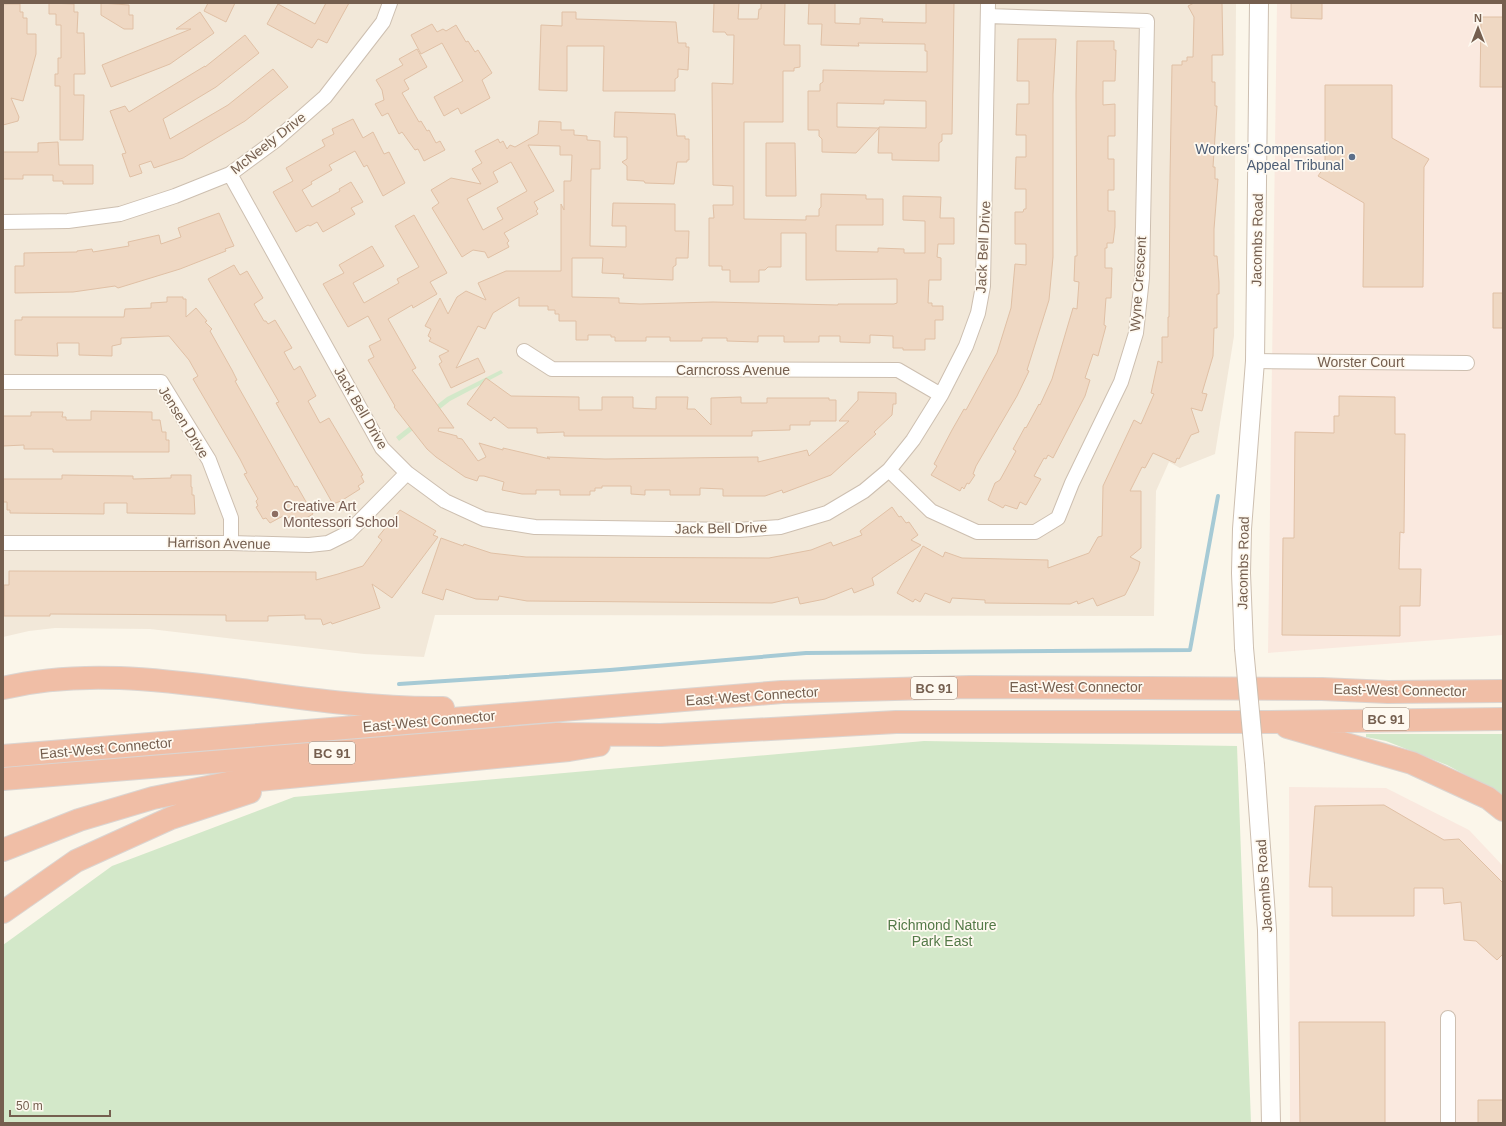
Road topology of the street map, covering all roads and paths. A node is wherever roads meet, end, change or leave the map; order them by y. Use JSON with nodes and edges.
{"nodes":[{"id":1,"x":390,"y":3,"type":"edge"},
{"id":2,"x":1259,"y":3,"type":"edge"},
{"id":3,"x":988,"y":10,"type":"edge"},
{"id":4,"x":230,"y":174,"type":"junction"},
{"id":5,"x":3,"y":222,"type":"edge"},
{"id":6,"x":524,"y":351,"type":"dead end"},
{"id":7,"x":1256,"y":361,"type":"junction"},
{"id":8,"x":1468,"y":362,"type":"dead end"},
{"id":9,"x":3,"y":382,"type":"edge"},
{"id":10,"x":941,"y":395,"type":"junction"},
{"id":11,"x":889,"y":470,"type":"junction"},
{"id":12,"x":407,"y":473,"type":"junction"},
{"id":13,"x":3,"y":543,"type":"edge"},
{"id":14,"x":231,"y":543,"type":"junction"},
{"id":15,"x":1503,"y":680,"type":"edge"},
{"id":16,"x":3,"y":688,"type":"edge"},
{"id":17,"x":1322,"y":688,"type":"junction"},
{"id":18,"x":1503,"y":691,"type":"edge"},
{"id":19,"x":548,"y":710,"type":"junction"},
{"id":20,"x":1503,"y":719,"type":"edge"},
{"id":21,"x":1268,"y":722,"type":"junction"},
{"id":22,"x":661,"y":735,"type":"junction"},
{"id":23,"x":3,"y":756,"type":"edge"},
{"id":24,"x":327,"y":772,"type":"junction"},
{"id":25,"x":3,"y":779,"type":"edge"},
{"id":26,"x":1503,"y":810,"type":"edge"},
{"id":27,"x":3,"y":850,"type":"edge"},
{"id":28,"x":3,"y":912,"type":"edge"},
{"id":29,"x":1448,"y":1018,"type":"dead end"},
{"id":30,"x":1271,"y":1123,"type":"edge"},
{"id":31,"x":1448,"y":1123,"type":"edge"}],
"edges":[{"from":1,"to":4,"type":"street","name":"McNeely Drive"},
{"from":2,"to":7,"type":"street","name":"Jacombs Road"},
{"from":3,"to":10,"type":"street","name":"Jack Bell Drive"},
{"from":3,"to":11,"type":"street","name":"Wyne Crescent"},
{"from":4,"to":5,"type":"street","name":"McNeely Drive"},
{"from":4,"to":12,"type":"street","name":"Jack Bell Drive"},
{"from":6,"to":10,"type":"street","name":"Carncross Avenue"},
{"from":7,"to":8,"type":"street","name":"Worster Court"},
{"from":7,"to":30,"type":"street","name":"Jacombs Road","bridge":true},
{"from":9,"to":14,"type":"street","name":"Jensen Drive"},
{"from":10,"to":11,"type":"street","name":"Jack Bell Drive"},
{"from":11,"to":12,"type":"street","name":"Jack Bell Drive"},
{"from":12,"to":14,"type":"street","name":"Harrison Avenue"},
{"from":13,"to":14,"type":"street","name":"Harrison Avenue"},
{"from":15,"to":17,"type":"highway"},
{"from":16,"to":19,"type":"highway"},
{"from":17,"to":18,"type":"highway","name":"East-West Connector","number":"BC 91"},
{"from":17,"to":19,"type":"highway","name":"East-West Connector","number":"BC 91"},
{"from":19,"to":23,"type":"highway","name":"East-West Connector","number":"BC 91"},
{"from":20,"to":21,"type":"highway","name":"East-West Connector","number":"BC 91"},
{"from":21,"to":22,"type":"highway","name":"East-West Connector","number":"BC 91"},
{"from":21,"to":26,"type":"highway"},
{"from":22,"to":24,"type":"highway"},
{"from":22,"to":25,"type":"highway","name":"East-West Connector","number":"BC 91"},
{"from":24,"to":27,"type":"highway"},
{"from":24,"to":28,"type":"highway"},
{"from":29,"to":31,"type":"street"}]}
